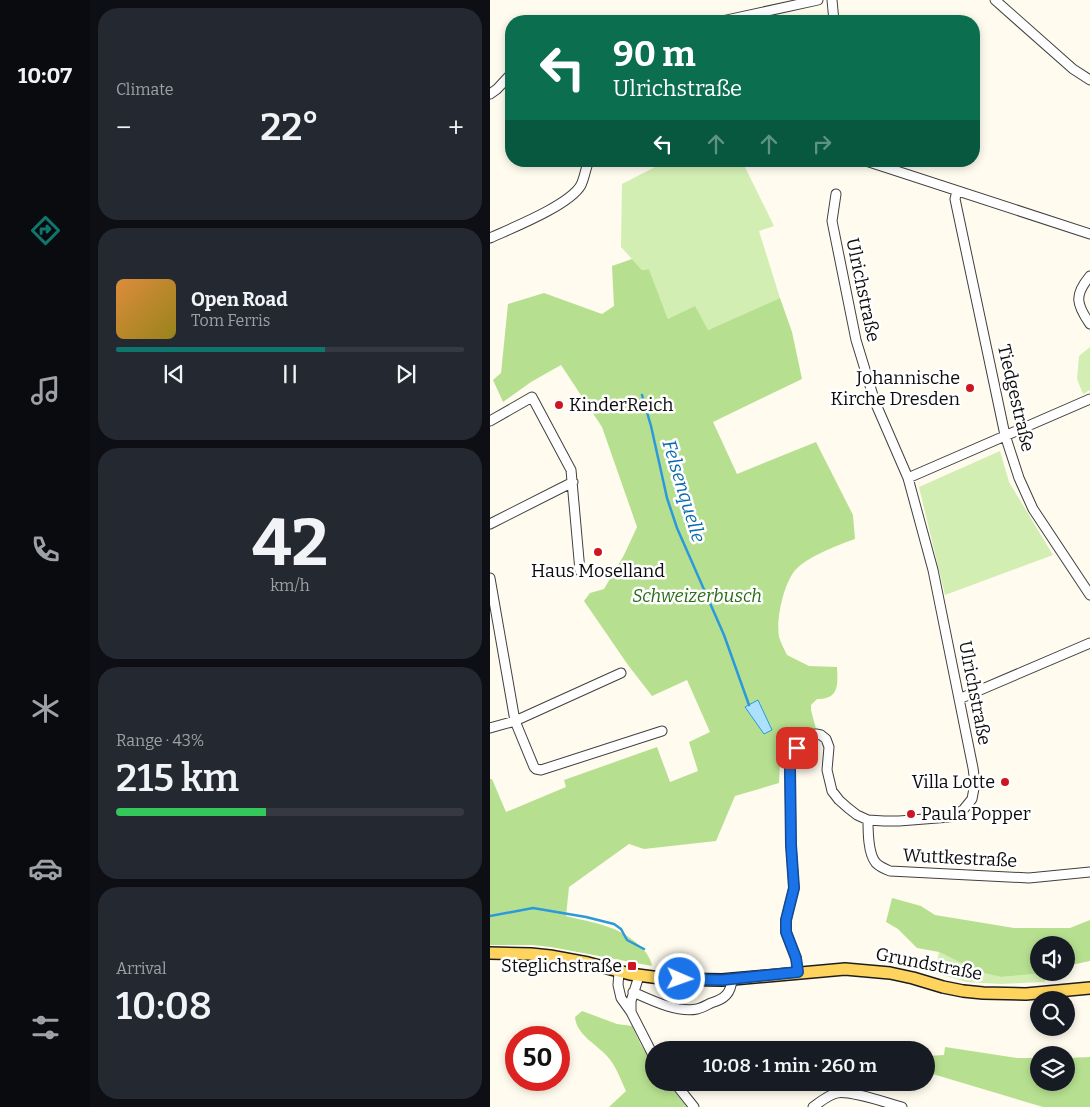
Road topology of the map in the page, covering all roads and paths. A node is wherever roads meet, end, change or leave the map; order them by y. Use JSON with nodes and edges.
{"nodes":[{"id":1,"x":818,"y":0,"type":"edge"},
{"id":2,"x":832,"y":0,"type":"edge"},
{"id":3,"x":995,"y":0,"type":"edge"},
{"id":4,"x":749,"y":15,"type":"edge"},
{"id":5,"x":833,"y":15,"type":"edge"},
{"id":6,"x":505,"y":80,"type":"edge"},
{"id":7,"x":1090,"y":80,"type":"edge"},
{"id":8,"x":490,"y":94,"type":"edge"},
{"id":9,"x":587,"y":167,"type":"edge"},
{"id":10,"x":884,"y":167,"type":"edge"},
{"id":11,"x":957,"y":191,"type":"junction"},
{"id":12,"x":836,"y":194,"type":"dead end"},
{"id":13,"x":1090,"y":234,"type":"edge"},
{"id":14,"x":490,"y":238,"type":"edge"},
{"id":15,"x":1090,"y":276,"type":"edge"},
{"id":16,"x":1090,"y":324,"type":"edge"},
{"id":17,"x":1090,"y":399,"type":"edge"},
{"id":18,"x":490,"y":421,"type":"edge"},
{"id":19,"x":1006,"y":435,"type":"junction"},
{"id":20,"x":908,"y":478,"type":"junction"},
{"id":21,"x":573,"y":482,"type":"junction"},
{"id":22,"x":490,"y":524,"type":"edge"},
{"id":23,"x":580,"y":571,"type":"dead end"},
{"id":24,"x":490,"y":578,"type":"edge"},
{"id":25,"x":1090,"y":594,"type":"edge"},
{"id":26,"x":494,"y":620,"type":"edge"},
{"id":27,"x":1090,"y":643,"type":"edge"},
{"id":28,"x":621,"y":673,"type":"dead end"},
{"id":29,"x":959,"y":699,"type":"junction"},
{"id":30,"x":515,"y":721,"type":"junction"},
{"id":31,"x":490,"y":728,"type":"edge"},
{"id":32,"x":662,"y":730,"type":"dead end"},
{"id":33,"x":868,"y":820,"type":"junction"},
{"id":34,"x":1090,"y":872,"type":"edge"},
{"id":35,"x":490,"y":953,"type":"edge"},
{"id":36,"x":619,"y":972,"type":"junction"},
{"id":37,"x":798,"y":972,"type":"junction"},
{"id":38,"x":639,"y":976,"type":"junction"},
{"id":39,"x":732,"y":979,"type":"junction"},
{"id":40,"x":1090,"y":988,"type":"edge"},
{"id":41,"x":633,"y":992,"type":"junction"},
{"id":42,"x":631,"y":1012,"type":"junction"},
{"id":43,"x":646,"y":1041,"type":"edge"},
{"id":44,"x":681,"y":1091,"type":"edge"},
{"id":45,"x":694,"y":1107,"type":"edge"},
{"id":46,"x":813,"y":1107,"type":"edge"},
{"id":47,"x":902,"y":1107,"type":"edge"}],
"edges":[{"from":1,"to":4,"type":"street"},
{"from":2,"to":5,"type":"street"},
{"from":3,"to":7,"type":"street"},
{"from":6,"to":8,"type":"street"},
{"from":9,"to":14,"type":"street"},
{"from":10,"to":11,"type":"street"},
{"from":11,"to":13,"type":"street"},
{"from":11,"to":19,"type":"street","name":"Tiedgestraße"},
{"from":12,"to":20,"type":"street","name":"Ulrichstraße"},
{"from":15,"to":16,"type":"street"},
{"from":17,"to":19,"type":"street"},
{"from":18,"to":21,"type":"street"},
{"from":19,"to":20,"type":"street"},
{"from":19,"to":25,"type":"street","name":"Tiedgestraße"},
{"from":20,"to":29,"type":"street","name":"Ulrichstraße"},
{"from":21,"to":22,"type":"street"},
{"from":21,"to":23,"type":"street"},
{"from":24,"to":26,"type":"street"},
{"from":26,"to":30,"type":"street"},
{"from":27,"to":29,"type":"street"},
{"from":28,"to":30,"type":"street"},
{"from":29,"to":33,"type":"street","name":"Ulrichstraße"},
{"from":30,"to":31,"type":"street"},
{"from":30,"to":32,"type":"street"},
{"from":33,"to":34,"type":"street","name":"Wuttkestraße"},
{"from":33,"to":37,"type":"street","name":"Ulrichstraße"},
{"from":35,"to":36,"type":"main road","name":"Grundstraße"},
{"from":36,"to":38,"type":"main road","name":"Grundstraße"},
{"from":36,"to":42,"type":"street"},
{"from":37,"to":39,"type":"main road","name":"Grundstraße"},
{"from":37,"to":40,"type":"main road","name":"Grundstraße"},
{"from":38,"to":39,"type":"main road","name":"Grundstraße"},
{"from":38,"to":41,"type":"street"},
{"from":39,"to":41,"type":"street"},
{"from":41,"to":42,"type":"street"},
{"from":42,"to":43,"type":"street"},
{"from":44,"to":45,"type":"street"},
{"from":46,"to":47,"type":"street"}]}
